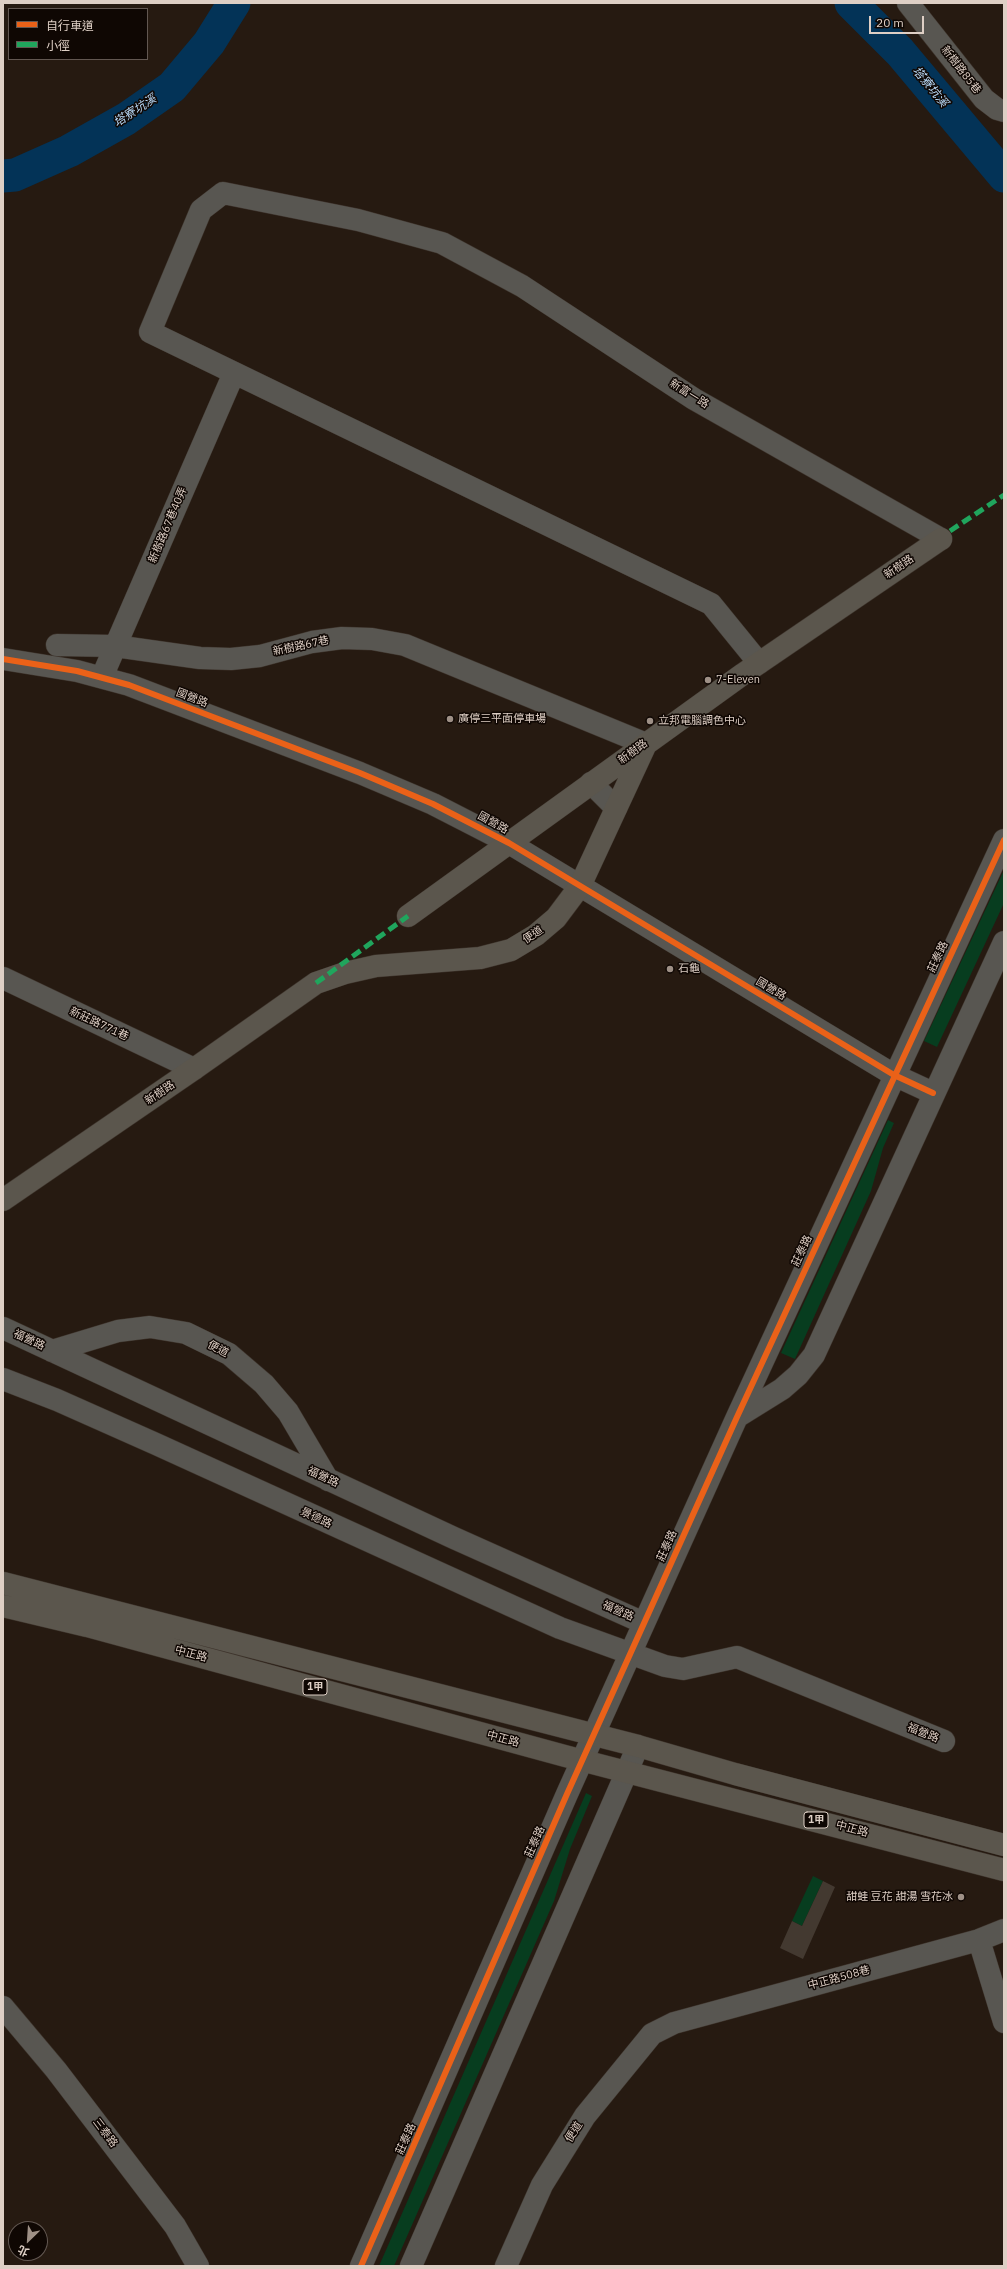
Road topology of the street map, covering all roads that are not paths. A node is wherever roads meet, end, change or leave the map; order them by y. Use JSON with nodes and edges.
{"nodes":[{"id":1,"x":908,"y":3,"type":"edge"},
{"id":2,"x":1004,"y":111,"type":"edge"},
{"id":3,"x":234,"y":373,"type":"junction"},
{"id":4,"x":941,"y":539,"type":"joint"},
{"id":5,"x":57,"y":645,"type":"dead end"},
{"id":6,"x":116,"y":646,"type":"junction"},
{"id":7,"x":3,"y":659,"type":"edge"},
{"id":8,"x":759,"y":663,"type":"junction"},
{"id":9,"x":102,"y":677,"type":"junction"},
{"id":10,"x":646,"y":744,"type":"junction"},
{"id":11,"x":591,"y":783,"type":"junction"},
{"id":12,"x":616,"y":808,"type":"junction"},
{"id":13,"x":1004,"y":840,"type":"edge"},
{"id":14,"x":509,"y":843,"type":"junction"},
{"id":15,"x":580,"y":886,"type":"junction"},
{"id":16,"x":408,"y":916,"type":"dead end"},
{"id":17,"x":1004,"y":942,"type":"edge"},
{"id":18,"x":3,"y":978,"type":"edge"},
{"id":19,"x":316,"y":983,"type":"joint"},
{"id":20,"x":194,"y":1069,"type":"junction"},
{"id":21,"x":894,"y":1075,"type":"junction"},
{"id":22,"x":933,"y":1093,"type":"junction"},
{"id":23,"x":3,"y":1200,"type":"edge"},
{"id":24,"x":3,"y":1328,"type":"edge"},
{"id":25,"x":52,"y":1351,"type":"junction"},
{"id":26,"x":3,"y":1379,"type":"edge"},
{"id":27,"x":737,"y":1417,"type":"junction"},
{"id":28,"x":328,"y":1480,"type":"junction"},
{"id":29,"x":3,"y":1583,"type":"edge"},
{"id":30,"x":3,"y":1606,"type":"edge"},
{"id":31,"x":644,"y":1623,"type":"junction"},
{"id":32,"x":631,"y":1652,"type":"junction"},
{"id":33,"x":593,"y":1736,"type":"junction"},
{"id":34,"x":944,"y":1741,"type":"dead end"},
{"id":35,"x":638,"y":1746,"type":"junction"},
{"id":36,"x":582,"y":1760,"type":"junction"},
{"id":37,"x":627,"y":1771,"type":"junction"},
{"id":38,"x":1004,"y":1845,"type":"edge"},
{"id":39,"x":1004,"y":1870,"type":"edge"},
{"id":40,"x":1004,"y":1930,"type":"edge"},
{"id":41,"x":979,"y":1940,"type":"junction"},
{"id":42,"x":3,"y":2007,"type":"edge"},
{"id":43,"x":1004,"y":2022,"type":"edge"},
{"id":44,"x":674,"y":2023,"type":"joint"},
{"id":45,"x":198,"y":2266,"type":"edge"},
{"id":46,"x":361,"y":2266,"type":"edge"},
{"id":47,"x":411,"y":2266,"type":"edge"},
{"id":48,"x":506,"y":2266,"type":"edge"}],
"edges":[{"from":1,"to":2,"type":"street","name":"新樹路85巷"},
{"from":3,"to":4,"type":"street","name":"新富一路"},
{"from":3,"to":6,"type":"street","name":"新樹路67巷40弄"},
{"from":3,"to":8,"type":"street"},
{"from":4,"to":8,"type":"main road","name":"新樹路"},
{"from":5,"to":6,"type":"street","name":"新樹路67巷"},
{"from":6,"to":9,"type":"street","name":"新樹路67巷40弄"},
{"from":6,"to":10,"type":"street","name":"新樹路67巷"},
{"from":7,"to":9,"type":"street","name":"國營路"},
{"from":8,"to":10,"type":"main road","name":"新樹路"},
{"from":9,"to":14,"type":"street","name":"國營路"},
{"from":10,"to":11,"type":"main road","name":"新樹路"},
{"from":10,"to":12,"type":"main road","name":"便道"},
{"from":11,"to":12,"type":"street"},
{"from":11,"to":14,"type":"main road","name":"新樹路"},
{"from":12,"to":15,"type":"main road","name":"便道"},
{"from":13,"to":21,"type":"street","name":"莊泰路"},
{"from":14,"to":15,"type":"street","name":"國營路"},
{"from":14,"to":16,"type":"main road","name":"新樹路"},
{"from":15,"to":19,"type":"main road","name":"便道"},
{"from":15,"to":21,"type":"street","name":"國營路"},
{"from":17,"to":22,"type":"street"},
{"from":18,"to":20,"type":"street","name":"新莊路771巷"},
{"from":19,"to":20,"type":"main road","name":"新樹路"},
{"from":20,"to":23,"type":"main road","name":"新樹路"},
{"from":21,"to":22,"type":"street","name":"國營路"},
{"from":21,"to":27,"type":"street","name":"莊泰路"},
{"from":22,"to":27,"type":"street"},
{"from":24,"to":25,"type":"street","name":"福營路"},
{"from":25,"to":28,"type":"street","name":"福營路"},
{"from":25,"to":28,"type":"street","name":"便道"},
{"from":26,"to":32,"type":"street","name":"景德路"},
{"from":27,"to":31,"type":"street","name":"莊泰路"},
{"from":28,"to":31,"type":"street","name":"福營路"},
{"from":29,"to":33,"type":"main road","name":"中正路","number":"1甲"},
{"from":30,"to":36,"type":"main road","name":"中正路","number":"1甲"},
{"from":31,"to":32,"type":"street","name":"莊泰路"},
{"from":32,"to":33,"type":"street","name":"莊泰路"},
{"from":32,"to":34,"type":"street","name":"福營路"},
{"from":33,"to":35,"type":"main road","name":"中正路","number":"1甲"},
{"from":33,"to":36,"type":"street","name":"莊泰路"},
{"from":35,"to":37,"type":"street"},
{"from":35,"to":38,"type":"main road","name":"中正路","number":"1甲"},
{"from":36,"to":37,"type":"main road","name":"中正路","number":"1甲"},
{"from":36,"to":46,"type":"street","name":"莊泰路"},
{"from":37,"to":39,"type":"main road","name":"中正路","number":"1甲"},
{"from":37,"to":47,"type":"street"},
{"from":40,"to":41,"type":"street","name":"中正路508巷"},
{"from":41,"to":43,"type":"street"},
{"from":41,"to":44,"type":"street","name":"中正路508巷"},
{"from":42,"to":45,"type":"street","name":"三泰路"},
{"from":44,"to":48,"type":"street","name":"便道"}]}
